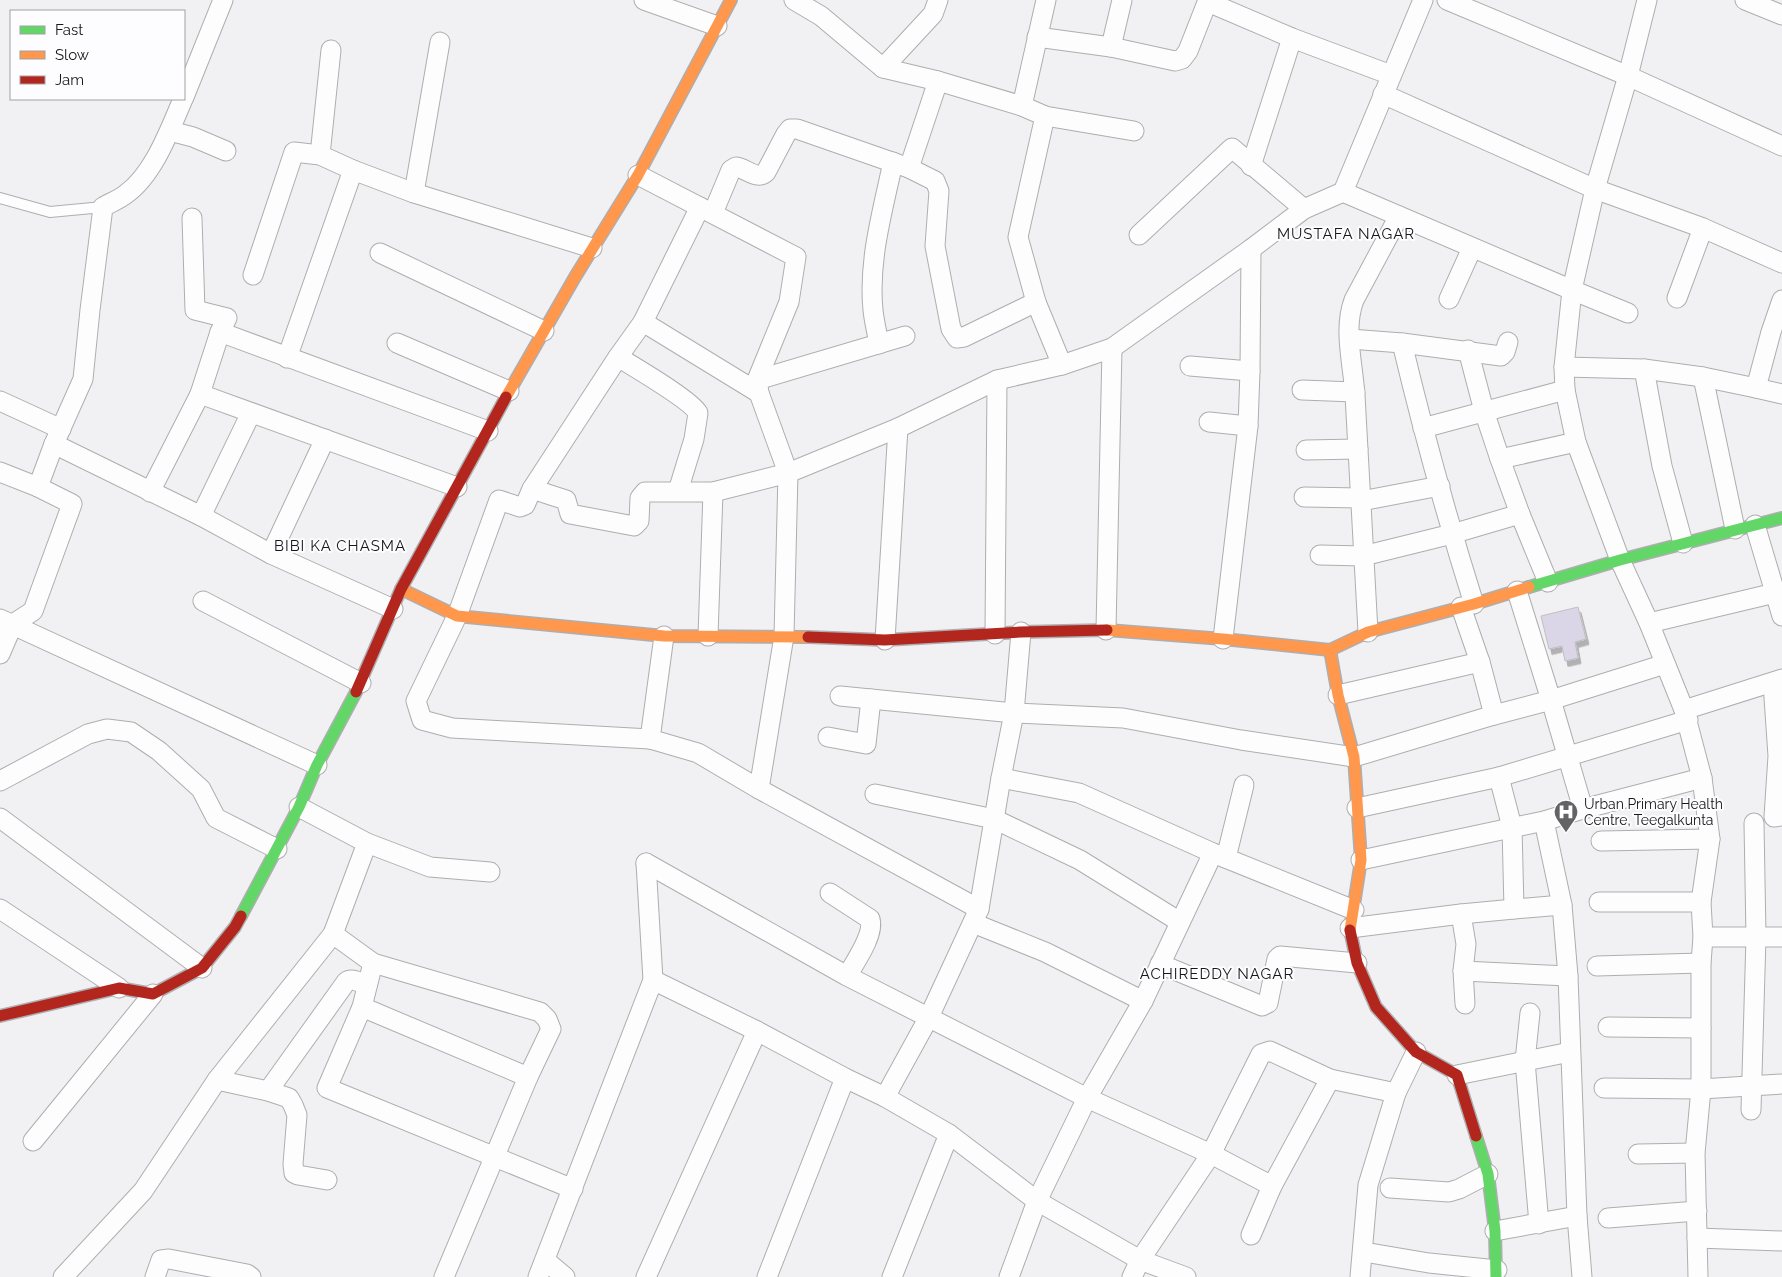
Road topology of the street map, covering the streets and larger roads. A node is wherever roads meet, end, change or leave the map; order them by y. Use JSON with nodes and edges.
{"nodes":[{"id":1,"x":223,"y":0,"type":"edge"},
{"id":2,"x":644,"y":0,"type":"edge"},
{"id":3,"x":731,"y":0,"type":"edge"},
{"id":4,"x":794,"y":0,"type":"edge"},
{"id":5,"x":938,"y":0,"type":"edge"},
{"id":6,"x":1046,"y":0,"type":"edge"},
{"id":7,"x":1122,"y":0,"type":"edge"},
{"id":8,"x":1422,"y":0,"type":"edge"},
{"id":9,"x":1447,"y":0,"type":"edge"},
{"id":10,"x":1647,"y":0,"type":"edge"},
{"id":11,"x":1745,"y":0,"type":"edge"},
{"id":12,"x":1208,"y":1,"type":"edge"},
{"id":13,"x":1782,"y":15,"type":"edge"},
{"id":14,"x":717,"y":26,"type":"junction"},
{"id":15,"x":1037,"y":37,"type":"junction"},
{"id":16,"x":1292,"y":38,"type":"junction"},
{"id":17,"x":440,"y":42,"type":"dead end"},
{"id":18,"x":1111,"y":47,"type":"junction"},
{"id":19,"x":331,"y":50,"type":"dead end"},
{"id":20,"x":883,"y":68,"type":"junction"},
{"id":21,"x":1391,"y":75,"type":"junction"},
{"id":22,"x":1628,"y":76,"type":"junction"},
{"id":23,"x":938,"y":81,"type":"junction"},
{"id":24,"x":185,"y":93,"type":"edge"},
{"id":25,"x":1383,"y":94,"type":"junction"},
{"id":26,"x":182,"y":100,"type":"edge"},
{"id":27,"x":1022,"y":106,"type":"junction"},
{"id":28,"x":1045,"y":116,"type":"junction"},
{"id":29,"x":170,"y":131,"type":"junction"},
{"id":30,"x":1134,"y":131,"type":"dead end"},
{"id":31,"x":1782,"y":146,"type":"edge"},
{"id":32,"x":226,"y":151,"type":"dead end"},
{"id":33,"x":320,"y":155,"type":"junction"},
{"id":34,"x":901,"y":165,"type":"junction"},
{"id":35,"x":1251,"y":166,"type":"junction"},
{"id":36,"x":353,"y":170,"type":"junction"},
{"id":37,"x":638,"y":175,"type":"junction"},
{"id":38,"x":1595,"y":189,"type":"junction"},
{"id":39,"x":1344,"y":192,"type":"junction"},
{"id":40,"x":414,"y":193,"type":"junction"},
{"id":41,"x":1304,"y":209,"type":"junction"},
{"id":42,"x":706,"y":210,"type":"junction"},
{"id":43,"x":1399,"y":216,"type":"junction"},
{"id":44,"x":192,"y":218,"type":"dead end"},
{"id":45,"x":1703,"y":228,"type":"junction"},
{"id":46,"x":1138,"y":235,"type":"dead end"},
{"id":47,"x":592,"y":248,"type":"junction"},
{"id":48,"x":1472,"y":248,"type":"junction"},
{"id":49,"x":1251,"y":250,"type":"junction"},
{"id":50,"x":380,"y":253,"type":"dead end"},
{"id":51,"x":1782,"y":263,"type":"edge"},
{"id":52,"x":253,"y":275,"type":"dead end"},
{"id":53,"x":1572,"y":290,"type":"junction"},
{"id":54,"x":1677,"y":298,"type":"dead end"},
{"id":55,"x":1449,"y":299,"type":"dead end"},
{"id":56,"x":1782,"y":300,"type":"edge"},
{"id":57,"x":1036,"y":302,"type":"junction"},
{"id":58,"x":1628,"y":312,"type":"dead end"},
{"id":59,"x":643,"y":322,"type":"junction"},
{"id":60,"x":544,"y":331,"type":"junction"},
{"id":61,"x":220,"y":332,"type":"junction"},
{"id":62,"x":905,"y":336,"type":"dead end"},
{"id":63,"x":1350,"y":339,"type":"junction"},
{"id":64,"x":1508,"y":342,"type":"dead end"},
{"id":65,"x":397,"y":343,"type":"dead end"},
{"id":66,"x":1402,"y":343,"type":"junction"},
{"id":67,"x":879,"y":344,"type":"junction"},
{"id":68,"x":1112,"y":348,"type":"junction"},
{"id":69,"x":1468,"y":350,"type":"junction"},
{"id":70,"x":618,"y":357,"type":"junction"},
{"id":71,"x":287,"y":358,"type":"junction"},
{"id":72,"x":1062,"y":365,"type":"junction"},
{"id":73,"x":1190,"y":366,"type":"dead end"},
{"id":74,"x":1564,"y":367,"type":"junction"},
{"id":75,"x":1644,"y":369,"type":"junction"},
{"id":76,"x":1250,"y":371,"type":"junction"},
{"id":77,"x":1703,"y":378,"type":"junction"},
{"id":78,"x":997,"y":380,"type":"junction"},
{"id":79,"x":758,"y":387,"type":"junction"},
{"id":80,"x":1756,"y":388,"type":"junction"},
{"id":81,"x":1302,"y":390,"type":"dead end"},
{"id":82,"x":1565,"y":390,"type":"junction"},
{"id":83,"x":509,"y":391,"type":"junction"},
{"id":84,"x":1355,"y":392,"type":"junction"},
{"id":85,"x":200,"y":394,"type":"junction"},
{"id":86,"x":1782,"y":394,"type":"edge"},
{"id":87,"x":0,"y":401,"type":"edge"},
{"id":88,"x":1484,"y":411,"type":"junction"},
{"id":89,"x":251,"y":413,"type":"junction"},
{"id":90,"x":1209,"y":422,"type":"dead end"},
{"id":91,"x":1248,"y":426,"type":"junction"},
{"id":92,"x":898,"y":428,"type":"junction"},
{"id":93,"x":1423,"y":428,"type":"junction"},
{"id":94,"x":488,"y":431,"type":"junction"},
{"id":95,"x":58,"y":437,"type":"junction"},
{"id":96,"x":325,"y":439,"type":"junction"},
{"id":97,"x":1576,"y":442,"type":"junction"},
{"id":98,"x":1306,"y":450,"type":"dead end"},
{"id":99,"x":1358,"y":450,"type":"junction"},
{"id":100,"x":1500,"y":459,"type":"junction"},
{"id":101,"x":0,"y":472,"type":"edge"},
{"id":102,"x":788,"y":473,"type":"junction"},
{"id":103,"x":1440,"y":486,"type":"junction"},
{"id":104,"x":38,"y":487,"type":"junction"},
{"id":105,"x":457,"y":487,"type":"junction"},
{"id":106,"x":532,"y":489,"type":"junction"},
{"id":107,"x":678,"y":491,"type":"junction"},
{"id":108,"x":150,"y":492,"type":"junction"},
{"id":109,"x":713,"y":492,"type":"junction"},
{"id":110,"x":1304,"y":497,"type":"dead end"},
{"id":111,"x":1361,"y":499,"type":"junction"},
{"id":112,"x":1520,"y":514,"type":"junction"},
{"id":113,"x":200,"y":516,"type":"junction"},
{"id":114,"x":1782,"y":518,"type":"edge"},
{"id":115,"x":1755,"y":525,"type":"junction"},
{"id":116,"x":1735,"y":530,"type":"junction"},
{"id":117,"x":1452,"y":534,"type":"junction"},
{"id":118,"x":1683,"y":543,"type":"junction"},
{"id":119,"x":271,"y":554,"type":"junction"},
{"id":120,"x":1320,"y":555,"type":"dead end"},
{"id":121,"x":1363,"y":556,"type":"junction"},
{"id":122,"x":1620,"y":560,"type":"junction"},
{"id":123,"x":1548,"y":582,"type":"junction"},
{"id":124,"x":401,"y":590,"type":"junction"},
{"id":125,"x":1517,"y":591,"type":"junction"},
{"id":126,"x":1775,"y":593,"type":"junction"},
{"id":127,"x":203,"y":601,"type":"dead end"},
{"id":128,"x":1467,"y":605,"type":"junction"},
{"id":129,"x":393,"y":608,"type":"junction"},
{"id":130,"x":457,"y":616,"type":"junction"},
{"id":131,"x":1782,"y":616,"type":"edge"},
{"id":132,"x":7,"y":621,"type":"edge"},
{"id":133,"x":1649,"y":624,"type":"junction"},
{"id":134,"x":1106,"y":630,"type":"junction"},
{"id":135,"x":1021,"y":632,"type":"junction"},
{"id":136,"x":1368,"y":632,"type":"junction"},
{"id":137,"x":995,"y":634,"type":"junction"},
{"id":138,"x":664,"y":636,"type":"junction"},
{"id":139,"x":708,"y":636,"type":"junction"},
{"id":140,"x":784,"y":636,"type":"junction"},
{"id":141,"x":1223,"y":638,"type":"junction"},
{"id":142,"x":885,"y":640,"type":"junction"},
{"id":143,"x":1330,"y":650,"type":"junction"},
{"id":144,"x":0,"y":654,"type":"edge"},
{"id":145,"x":1480,"y":662,"type":"junction"},
{"id":146,"x":1665,"y":664,"type":"junction"},
{"id":147,"x":1777,"y":681,"type":"edge"},
{"id":148,"x":362,"y":683,"type":"junction"},
{"id":149,"x":1338,"y":695,"type":"junction"},
{"id":150,"x":840,"y":696,"type":"dead end"},
{"id":151,"x":871,"y":699,"type":"junction"},
{"id":152,"x":1551,"y":700,"type":"junction"},
{"id":153,"x":1014,"y":712,"type":"junction"},
{"id":154,"x":1494,"y":715,"type":"junction"},
{"id":155,"x":1686,"y":715,"type":"junction"},
{"id":156,"x":828,"y":737,"type":"dead end"},
{"id":157,"x":650,"y":739,"type":"junction"},
{"id":158,"x":1568,"y":756,"type":"junction"},
{"id":159,"x":1354,"y":757,"type":"junction"},
{"id":160,"x":317,"y":765,"type":"junction"},
{"id":161,"x":1499,"y":777,"type":"junction"},
{"id":162,"x":1001,"y":778,"type":"junction"},
{"id":163,"x":1702,"y":778,"type":"junction"},
{"id":164,"x":0,"y":781,"type":"edge"},
{"id":165,"x":1244,"y":785,"type":"dead end"},
{"id":166,"x":759,"y":790,"type":"junction"},
{"id":167,"x":875,"y":794,"type":"dead end"},
{"id":168,"x":299,"y":807,"type":"junction"},
{"id":169,"x":1357,"y":808,"type":"junction"},
{"id":170,"x":1583,"y":809,"type":"junction"},
{"id":171,"x":1782,"y":816,"type":"edge"},
{"id":172,"x":0,"y":818,"type":"edge"},
{"id":173,"x":994,"y":819,"type":"junction"},
{"id":174,"x":1544,"y":821,"type":"junction"},
{"id":175,"x":1754,"y":823,"type":"dead end"},
{"id":176,"x":1512,"y":827,"type":"junction"},
{"id":177,"x":1710,"y":839,"type":"junction"},
{"id":178,"x":1601,"y":841,"type":"dead end"},
{"id":179,"x":367,"y":843,"type":"junction"},
{"id":180,"x":278,"y":849,"type":"junction"},
{"id":181,"x":1220,"y":856,"type":"junction"},
{"id":182,"x":1361,"y":860,"type":"junction"},
{"id":183,"x":490,"y":872,"type":"dead end"},
{"id":184,"x":830,"y":893,"type":"dead end"},
{"id":185,"x":1599,"y":902,"type":"dead end"},
{"id":186,"x":1701,"y":902,"type":"junction"},
{"id":187,"x":1562,"y":905,"type":"junction"},
{"id":188,"x":0,"y":909,"type":"edge"},
{"id":189,"x":1514,"y":909,"type":"junction"},
{"id":190,"x":1461,"y":914,"type":"junction"},
{"id":191,"x":976,"y":916,"type":"junction"},
{"id":192,"x":1352,"y":919,"type":"junction"},
{"id":193,"x":1180,"y":922,"type":"junction"},
{"id":194,"x":333,"y":934,"type":"junction"},
{"id":195,"x":1703,"y":937,"type":"junction"},
{"id":196,"x":1756,"y":937,"type":"junction"},
{"id":197,"x":1782,"y":937,"type":"edge"},
{"id":198,"x":373,"y":962,"type":"junction"},
{"id":199,"x":1357,"y":963,"type":"junction"},
{"id":200,"x":1701,"y":963,"type":"junction"},
{"id":201,"x":1160,"y":964,"type":"junction"},
{"id":202,"x":1596,"y":966,"type":"dead end"},
{"id":203,"x":202,"y":968,"type":"junction"},
{"id":204,"x":1463,"y":971,"type":"junction"},
{"id":205,"x":847,"y":976,"type":"junction"},
{"id":206,"x":1568,"y":976,"type":"junction"},
{"id":207,"x":653,"y":980,"type":"junction"},
{"id":208,"x":367,"y":985,"type":"junction"},
{"id":209,"x":119,"y":988,"type":"junction"},
{"id":210,"x":153,"y":994,"type":"junction"},
{"id":211,"x":1143,"y":1001,"type":"junction"},
{"id":212,"x":1465,"y":1004,"type":"dead end"},
{"id":213,"x":362,"y":1007,"type":"junction"},
{"id":214,"x":5,"y":1010,"type":"edge"},
{"id":215,"x":1530,"y":1013,"type":"dead end"},
{"id":216,"x":929,"y":1017,"type":"junction"},
{"id":217,"x":1608,"y":1027,"type":"dead end"},
{"id":218,"x":1701,"y":1028,"type":"junction"},
{"id":219,"x":757,"y":1032,"type":"junction"},
{"id":220,"x":1416,"y":1052,"type":"junction"},
{"id":221,"x":1570,"y":1052,"type":"junction"},
{"id":222,"x":1525,"y":1061,"type":"junction"},
{"id":223,"x":1456,"y":1074,"type":"junction"},
{"id":224,"x":528,"y":1077,"type":"junction"},
{"id":225,"x":845,"y":1078,"type":"junction"},
{"id":226,"x":1330,"y":1078,"type":"junction"},
{"id":227,"x":217,"y":1080,"type":"junction"},
{"id":228,"x":1782,"y":1084,"type":"edge"},
{"id":229,"x":1752,"y":1085,"type":"junction"},
{"id":230,"x":1604,"y":1088,"type":"dead end"},
{"id":231,"x":1701,"y":1088,"type":"junction"},
{"id":232,"x":268,"y":1091,"type":"junction"},
{"id":233,"x":1396,"y":1093,"type":"junction"},
{"id":234,"x":885,"y":1096,"type":"junction"},
{"id":235,"x":1087,"y":1098,"type":"junction"},
{"id":236,"x":1751,"y":1110,"type":"dead end"},
{"id":237,"x":949,"y":1134,"type":"junction"},
{"id":238,"x":33,"y":1142,"type":"dead end"},
{"id":239,"x":1211,"y":1154,"type":"junction"},
{"id":240,"x":1638,"y":1154,"type":"dead end"},
{"id":241,"x":1696,"y":1154,"type":"junction"},
{"id":242,"x":495,"y":1157,"type":"junction"},
{"id":243,"x":1488,"y":1174,"type":"junction"},
{"id":244,"x":327,"y":1180,"type":"dead end"},
{"id":245,"x":1272,"y":1186,"type":"junction"},
{"id":246,"x":1390,"y":1188,"type":"dead end"},
{"id":247,"x":573,"y":1189,"type":"junction"},
{"id":248,"x":1037,"y":1201,"type":"junction"},
{"id":249,"x":1697,"y":1211,"type":"junction"},
{"id":250,"x":1577,"y":1216,"type":"junction"},
{"id":251,"x":1608,"y":1218,"type":"dead end"},
{"id":252,"x":1539,"y":1224,"type":"junction"},
{"id":253,"x":1495,"y":1230,"type":"junction"},
{"id":254,"x":1251,"y":1235,"type":"dead end"},
{"id":255,"x":1697,"y":1238,"type":"junction"},
{"id":256,"x":1782,"y":1241,"type":"edge"},
{"id":257,"x":1364,"y":1252,"type":"junction"},
{"id":258,"x":1140,"y":1260,"type":"junction"},
{"id":259,"x":542,"y":1268,"type":"edge"},
{"id":260,"x":1428,"y":1270,"type":"edge"},
{"id":261,"x":1497,"y":1274,"type":"edge"},
{"id":262,"x":63,"y":1277,"type":"edge"},
{"id":263,"x":156,"y":1277,"type":"edge"},
{"id":264,"x":251,"y":1277,"type":"edge"},
{"id":265,"x":444,"y":1277,"type":"edge"},
{"id":266,"x":566,"y":1277,"type":"edge"},
{"id":267,"x":646,"y":1277,"type":"edge"},
{"id":268,"x":767,"y":1277,"type":"edge"},
{"id":269,"x":892,"y":1277,"type":"edge"},
{"id":270,"x":1009,"y":1277,"type":"edge"},
{"id":271,"x":1132,"y":1277,"type":"edge"},
{"id":272,"x":1186,"y":1277,"type":"edge"},
{"id":273,"x":1360,"y":1277,"type":"edge"},
{"id":274,"x":1582,"y":1277,"type":"edge"},
{"id":275,"x":1698,"y":1277,"type":"edge"}],
"edges":[{"from":1,"to":24,"type":"street"},
{"from":2,"to":14,"type":"street"},
{"from":3,"to":14,"type":"street"},
{"from":4,"to":20,"type":"street"},
{"from":5,"to":20,"type":"street"},
{"from":6,"to":15,"type":"street"},
{"from":7,"to":18,"type":"street"},
{"from":8,"to":21,"type":"street"},
{"from":9,"to":22,"type":"street"},
{"from":10,"to":22,"type":"street"},
{"from":11,"to":13,"type":"street"},
{"from":12,"to":16,"type":"street"},
{"from":12,"to":18,"type":"street"},
{"from":14,"to":37,"type":"street"},
{"from":15,"to":18,"type":"street"},
{"from":15,"to":27,"type":"street"},
{"from":16,"to":21,"type":"street"},
{"from":16,"to":35,"type":"street"},
{"from":17,"to":40,"type":"street"},
{"from":19,"to":33,"type":"street"},
{"from":20,"to":23,"type":"street"},
{"from":21,"to":25,"type":"street"},
{"from":22,"to":31,"type":"street"},
{"from":22,"to":38,"type":"street"},
{"from":23,"to":27,"type":"street"},
{"from":23,"to":34,"type":"street"},
{"from":25,"to":38,"type":"street"},
{"from":25,"to":39,"type":"street"},
{"from":26,"to":29,"type":"street"},
{"from":27,"to":28,"type":"street"},
{"from":28,"to":30,"type":"street"},
{"from":28,"to":57,"type":"street"},
{"from":29,"to":32,"type":"street"},
{"from":29,"to":95,"type":"street"},
{"from":33,"to":36,"type":"street"},
{"from":33,"to":52,"type":"street"},
{"from":34,"to":42,"type":"street"},
{"from":34,"to":57,"type":"street"},
{"from":34,"to":67,"type":"street"},
{"from":35,"to":41,"type":"street"},
{"from":35,"to":46,"type":"street"},
{"from":36,"to":40,"type":"street"},
{"from":36,"to":71,"type":"street"},
{"from":37,"to":42,"type":"street"},
{"from":37,"to":47,"type":"street"},
{"from":38,"to":45,"type":"street"},
{"from":38,"to":53,"type":"street"},
{"from":39,"to":41,"type":"street"},
{"from":39,"to":43,"type":"street"},
{"from":40,"to":47,"type":"street"},
{"from":41,"to":49,"type":"street"},
{"from":42,"to":59,"type":"street"},
{"from":42,"to":79,"type":"street"},
{"from":43,"to":48,"type":"street"},
{"from":43,"to":63,"type":"street"},
{"from":44,"to":61,"type":"street"},
{"from":45,"to":51,"type":"street"},
{"from":45,"to":54,"type":"street"},
{"from":47,"to":60,"type":"street"},
{"from":48,"to":53,"type":"street"},
{"from":48,"to":55,"type":"street"},
{"from":49,"to":68,"type":"street"},
{"from":49,"to":76,"type":"street"},
{"from":50,"to":60,"type":"street"},
{"from":53,"to":58,"type":"street"},
{"from":53,"to":74,"type":"street"},
{"from":56,"to":80,"type":"street"},
{"from":57,"to":72,"type":"street"},
{"from":59,"to":70,"type":"street"},
{"from":59,"to":79,"type":"street"},
{"from":60,"to":83,"type":"street"},
{"from":61,"to":71,"type":"street"},
{"from":61,"to":85,"type":"street"},
{"from":62,"to":67,"type":"street"},
{"from":63,"to":66,"type":"street"},
{"from":63,"to":84,"type":"street"},
{"from":64,"to":69,"type":"street"},
{"from":65,"to":83,"type":"street"},
{"from":66,"to":69,"type":"street"},
{"from":66,"to":93,"type":"street"},
{"from":67,"to":79,"type":"street"},
{"from":68,"to":72,"type":"street"},
{"from":68,"to":134,"type":"street"},
{"from":69,"to":88,"type":"street"},
{"from":70,"to":106,"type":"street"},
{"from":70,"to":107,"type":"street"},
{"from":71,"to":94,"type":"street"},
{"from":72,"to":78,"type":"street"},
{"from":73,"to":76,"type":"street"},
{"from":74,"to":75,"type":"street"},
{"from":74,"to":82,"type":"street"},
{"from":75,"to":77,"type":"street"},
{"from":75,"to":118,"type":"street"},
{"from":76,"to":91,"type":"street"},
{"from":77,"to":80,"type":"street"},
{"from":77,"to":116,"type":"street"},
{"from":78,"to":92,"type":"street"},
{"from":78,"to":137,"type":"street"},
{"from":79,"to":102,"type":"street"},
{"from":80,"to":86,"type":"street"},
{"from":81,"to":84,"type":"street"},
{"from":82,"to":88,"type":"street"},
{"from":82,"to":97,"type":"street"},
{"from":83,"to":94,"type":"street"},
{"from":84,"to":99,"type":"street"},
{"from":85,"to":89,"type":"street"},
{"from":85,"to":108,"type":"street"},
{"from":87,"to":95,"type":"street"},
{"from":88,"to":93,"type":"street"},
{"from":88,"to":100,"type":"street"},
{"from":89,"to":96,"type":"street"},
{"from":89,"to":113,"type":"street"},
{"from":90,"to":91,"type":"street"},
{"from":91,"to":141,"type":"street"},
{"from":92,"to":102,"type":"street"},
{"from":92,"to":142,"type":"street"},
{"from":93,"to":103,"type":"street"},
{"from":94,"to":105,"type":"street"},
{"from":95,"to":104,"type":"street"},
{"from":95,"to":108,"type":"street"},
{"from":96,"to":105,"type":"street"},
{"from":96,"to":119,"type":"street"},
{"from":97,"to":100,"type":"street"},
{"from":97,"to":122,"type":"street"},
{"from":98,"to":99,"type":"street"},
{"from":99,"to":111,"type":"street"},
{"from":100,"to":112,"type":"street"},
{"from":101,"to":104,"type":"street"},
{"from":102,"to":109,"type":"street"},
{"from":102,"to":140,"type":"street"},
{"from":103,"to":111,"type":"street"},
{"from":103,"to":117,"type":"street"},
{"from":104,"to":132,"type":"street"},
{"from":105,"to":124,"type":"street"},
{"from":106,"to":107,"type":"street"},
{"from":106,"to":130,"type":"street"},
{"from":107,"to":109,"type":"street"},
{"from":108,"to":113,"type":"street"},
{"from":109,"to":139,"type":"street"},
{"from":110,"to":111,"type":"street"},
{"from":111,"to":121,"type":"street"},
{"from":112,"to":117,"type":"street"},
{"from":112,"to":123,"type":"street"},
{"from":113,"to":119,"type":"street"},
{"from":114,"to":115,"type":"street"},
{"from":115,"to":116,"type":"street"},
{"from":115,"to":126,"type":"street"},
{"from":116,"to":118,"type":"street"},
{"from":117,"to":121,"type":"street"},
{"from":117,"to":128,"type":"street"},
{"from":118,"to":122,"type":"street"},
{"from":119,"to":129,"type":"street"},
{"from":120,"to":121,"type":"street"},
{"from":121,"to":136,"type":"street"},
{"from":122,"to":123,"type":"street"},
{"from":122,"to":133,"type":"street"},
{"from":123,"to":125,"type":"street"},
{"from":124,"to":129,"type":"street"},
{"from":124,"to":130,"type":"street"},
{"from":125,"to":128,"type":"street"},
{"from":125,"to":152,"type":"street"},
{"from":126,"to":131,"type":"street"},
{"from":126,"to":133,"type":"street"},
{"from":127,"to":148,"type":"street"},
{"from":128,"to":136,"type":"street"},
{"from":128,"to":145,"type":"street"},
{"from":129,"to":148,"type":"street"},
{"from":130,"to":138,"type":"street"},
{"from":130,"to":157,"type":"street"},
{"from":132,"to":144,"type":"street"},
{"from":132,"to":160,"type":"street"},
{"from":133,"to":146,"type":"street"},
{"from":134,"to":135,"type":"street"},
{"from":134,"to":141,"type":"street"},
{"from":135,"to":137,"type":"street"},
{"from":135,"to":153,"type":"street"},
{"from":136,"to":143,"type":"street"},
{"from":137,"to":142,"type":"street"},
{"from":138,"to":139,"type":"street"},
{"from":138,"to":157,"type":"street"},
{"from":139,"to":140,"type":"street"},
{"from":140,"to":142,"type":"street"},
{"from":140,"to":166,"type":"street"},
{"from":141,"to":143,"type":"street"},
{"from":143,"to":149,"type":"street"},
{"from":145,"to":149,"type":"street"},
{"from":145,"to":154,"type":"street"},
{"from":146,"to":152,"type":"street"},
{"from":146,"to":155,"type":"street"},
{"from":147,"to":155,"type":"street"},
{"from":147,"to":171,"type":"street"},
{"from":148,"to":160,"type":"street"},
{"from":149,"to":159,"type":"street"},
{"from":150,"to":151,"type":"street"},
{"from":151,"to":153,"type":"street"},
{"from":151,"to":156,"type":"street"},
{"from":152,"to":154,"type":"street"},
{"from":152,"to":158,"type":"street"},
{"from":153,"to":159,"type":"street"},
{"from":153,"to":162,"type":"street"},
{"from":154,"to":159,"type":"street"},
{"from":155,"to":158,"type":"street"},
{"from":155,"to":163,"type":"street"},
{"from":157,"to":166,"type":"street"},
{"from":158,"to":161,"type":"street"},
{"from":158,"to":170,"type":"street"},
{"from":159,"to":169,"type":"street"},
{"from":160,"to":168,"type":"street"},
{"from":161,"to":169,"type":"street"},
{"from":161,"to":176,"type":"street"},
{"from":162,"to":173,"type":"street"},
{"from":162,"to":181,"type":"street"},
{"from":163,"to":170,"type":"street"},
{"from":163,"to":177,"type":"street"},
{"from":164,"to":180,"type":"street"},
{"from":165,"to":181,"type":"street"},
{"from":166,"to":191,"type":"street"},
{"from":167,"to":173,"type":"street"},
{"from":168,"to":179,"type":"street"},
{"from":168,"to":180,"type":"street"},
{"from":169,"to":182,"type":"street"},
{"from":170,"to":174,"type":"street"},
{"from":172,"to":203,"type":"street"},
{"from":173,"to":191,"type":"street"},
{"from":173,"to":193,"type":"street"},
{"from":174,"to":176,"type":"street"},
{"from":174,"to":187,"type":"street"},
{"from":175,"to":196,"type":"street"},
{"from":176,"to":182,"type":"street"},
{"from":176,"to":189,"type":"street"},
{"from":177,"to":178,"type":"street"},
{"from":177,"to":186,"type":"street"},
{"from":179,"to":183,"type":"street"},
{"from":179,"to":194,"type":"street"},
{"from":180,"to":203,"type":"street"},
{"from":181,"to":192,"type":"street"},
{"from":181,"to":193,"type":"street"},
{"from":182,"to":192,"type":"street"},
{"from":184,"to":205,"type":"street"},
{"from":185,"to":186,"type":"street"},
{"from":186,"to":195,"type":"street"},
{"from":187,"to":189,"type":"street"},
{"from":187,"to":206,"type":"street"},
{"from":188,"to":209,"type":"street"},
{"from":189,"to":190,"type":"street"},
{"from":190,"to":192,"type":"street"},
{"from":190,"to":204,"type":"street"},
{"from":191,"to":211,"type":"street"},
{"from":191,"to":216,"type":"street"},
{"from":192,"to":199,"type":"street"},
{"from":193,"to":201,"type":"street"},
{"from":194,"to":198,"type":"street"},
{"from":194,"to":227,"type":"street"},
{"from":195,"to":196,"type":"street"},
{"from":195,"to":200,"type":"street"},
{"from":196,"to":197,"type":"street"},
{"from":196,"to":229,"type":"street"},
{"from":198,"to":208,"type":"street"},
{"from":198,"to":224,"type":"street"},
{"from":199,"to":201,"type":"street"},
{"from":199,"to":220,"type":"street"},
{"from":200,"to":202,"type":"street"},
{"from":200,"to":218,"type":"street"},
{"from":201,"to":211,"type":"street"},
{"from":203,"to":210,"type":"street"},
{"from":204,"to":206,"type":"street"},
{"from":204,"to":212,"type":"street"},
{"from":205,"to":207,"type":"street"},
{"from":205,"to":216,"type":"street"},
{"from":206,"to":221,"type":"street"},
{"from":207,"to":219,"type":"street"},
{"from":207,"to":247,"type":"street"},
{"from":208,"to":213,"type":"street"},
{"from":208,"to":232,"type":"street"},
{"from":209,"to":210,"type":"street"},
{"from":209,"to":214,"type":"street"},
{"from":210,"to":238,"type":"street"},
{"from":211,"to":235,"type":"street"},
{"from":213,"to":224,"type":"street"},
{"from":213,"to":242,"type":"street"},
{"from":215,"to":222,"type":"street"},
{"from":216,"to":234,"type":"street"},
{"from":216,"to":235,"type":"street"},
{"from":217,"to":218,"type":"street"},
{"from":218,"to":231,"type":"street"},
{"from":219,"to":225,"type":"street"},
{"from":219,"to":267,"type":"street"},
{"from":220,"to":223,"type":"street"},
{"from":220,"to":233,"type":"street"},
{"from":221,"to":222,"type":"street"},
{"from":221,"to":250,"type":"street"},
{"from":222,"to":223,"type":"street"},
{"from":222,"to":252,"type":"street"},
{"from":223,"to":243,"type":"street"},
{"from":224,"to":242,"type":"street"},
{"from":225,"to":234,"type":"street"},
{"from":225,"to":268,"type":"street"},
{"from":226,"to":233,"type":"street"},
{"from":226,"to":239,"type":"street"},
{"from":226,"to":245,"type":"street"},
{"from":227,"to":232,"type":"street"},
{"from":227,"to":262,"type":"street"},
{"from":228,"to":229,"type":"street"},
{"from":229,"to":231,"type":"street"},
{"from":229,"to":236,"type":"street"},
{"from":230,"to":231,"type":"street"},
{"from":231,"to":241,"type":"street"},
{"from":232,"to":244,"type":"street"},
{"from":233,"to":257,"type":"street"},
{"from":234,"to":237,"type":"street"},
{"from":235,"to":239,"type":"street"},
{"from":235,"to":248,"type":"street"},
{"from":237,"to":248,"type":"street"},
{"from":237,"to":269,"type":"street"},
{"from":239,"to":245,"type":"street"},
{"from":239,"to":258,"type":"street"},
{"from":240,"to":241,"type":"street"},
{"from":241,"to":249,"type":"street"},
{"from":242,"to":247,"type":"street"},
{"from":242,"to":265,"type":"street"},
{"from":243,"to":246,"type":"street"},
{"from":243,"to":253,"type":"street"},
{"from":245,"to":254,"type":"street"},
{"from":247,"to":259,"type":"street"},
{"from":248,"to":258,"type":"street"},
{"from":248,"to":270,"type":"street"},
{"from":249,"to":251,"type":"street"},
{"from":249,"to":255,"type":"street"},
{"from":250,"to":252,"type":"street"},
{"from":250,"to":274,"type":"street"},
{"from":252,"to":253,"type":"street"},
{"from":253,"to":261,"type":"street"},
{"from":255,"to":256,"type":"street"},
{"from":255,"to":275,"type":"street"},
{"from":257,"to":260,"type":"street"},
{"from":257,"to":273,"type":"street"},
{"from":258,"to":271,"type":"street"},
{"from":258,"to":272,"type":"street"},
{"from":259,"to":266,"type":"street"},
{"from":260,"to":261,"type":"street"},
{"from":263,"to":264,"type":"street"}]}
